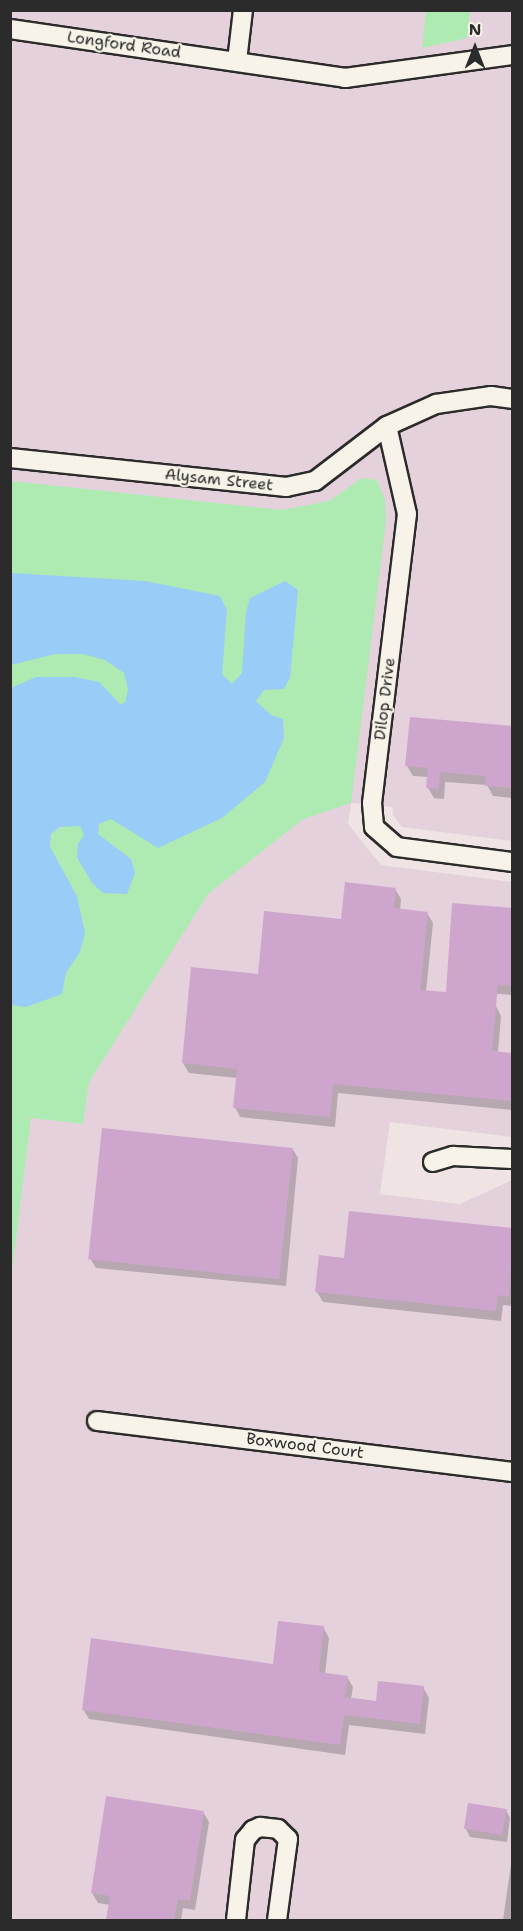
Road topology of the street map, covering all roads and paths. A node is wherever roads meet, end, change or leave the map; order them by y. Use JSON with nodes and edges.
{"nodes":[{"id":1,"x":243,"y":10,"type":"edge"},
{"id":2,"x":10,"y":29,"type":"edge"},
{"id":3,"x":513,"y":55,"type":"edge"},
{"id":4,"x":237,"y":61,"type":"junction"},
{"id":5,"x":513,"y":399,"type":"edge"},
{"id":6,"x":387,"y":426,"type":"junction"},
{"id":7,"x":10,"y":458,"type":"edge"},
{"id":8,"x":513,"y":862,"type":"edge"},
{"id":9,"x":513,"y":1159,"type":"edge"},
{"id":10,"x":433,"y":1162,"type":"dead end"},
{"id":11,"x":97,"y":1421,"type":"dead end"},
{"id":12,"x":513,"y":1472,"type":"edge"},
{"id":13,"x":236,"y":1920,"type":"edge"},
{"id":14,"x":277,"y":1920,"type":"edge"}],
"edges":[{"from":1,"to":4,"type":"street"},
{"from":2,"to":4,"type":"street","name":"Longford Road"},
{"from":3,"to":4,"type":"street","name":"Longford Road"},
{"from":5,"to":6,"type":"street","name":"Alysam Street"},
{"from":6,"to":7,"type":"street","name":"Alysam Street"},
{"from":6,"to":8,"type":"street","name":"Dilop Drive"},
{"from":9,"to":10,"type":"street"},
{"from":11,"to":12,"type":"street","name":"Boxwood Court"},
{"from":13,"to":14,"type":"street"}]}
